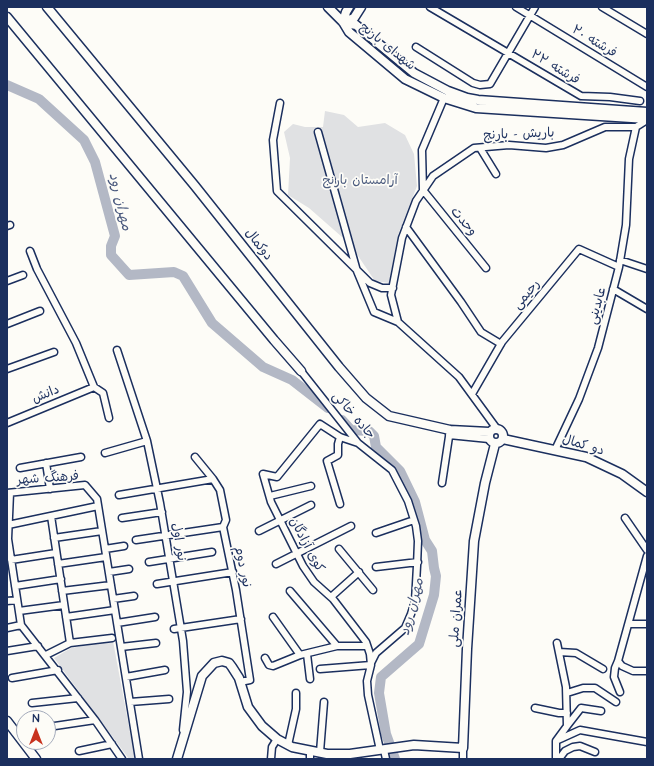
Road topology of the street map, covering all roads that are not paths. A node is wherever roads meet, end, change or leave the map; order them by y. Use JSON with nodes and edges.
{"nodes":[{"id":1,"x":47,"y":7,"type":"edge"},
{"id":2,"x":328,"y":7,"type":"edge"},
{"id":3,"x":349,"y":7,"type":"edge"},
{"id":4,"x":361,"y":7,"type":"edge"},
{"id":5,"x":430,"y":7,"type":"edge"},
{"id":6,"x":516,"y":7,"type":"edge"},
{"id":7,"x":535,"y":7,"type":"edge"},
{"id":8,"x":602,"y":7,"type":"edge"},
{"id":9,"x":7,"y":16,"type":"edge"},
{"id":10,"x":530,"y":16,"type":"junction"},
{"id":11,"x":343,"y":22,"type":"junction"},
{"id":12,"x":647,"y":34,"type":"edge"},
{"id":13,"x":416,"y":47,"type":"dead end"},
{"id":14,"x":508,"y":52,"type":"junction"},
{"id":15,"x":647,"y":87,"type":"edge"},
{"id":16,"x":444,"y":98,"type":"junction"},
{"id":17,"x":640,"y":101,"type":"dead end"},
{"id":18,"x":280,"y":103,"type":"dead end"},
{"id":19,"x":647,"y":112,"type":"edge"},
{"id":20,"x":647,"y":120,"type":"edge"},
{"id":21,"x":636,"y":127,"type":"junction"},
{"id":22,"x":318,"y":132,"type":"dead end"},
{"id":23,"x":480,"y":148,"type":"junction"},
{"id":24,"x":496,"y":174,"type":"dead end"},
{"id":25,"x":423,"y":190,"type":"junction"},
{"id":26,"x":406,"y":227,"type":"junction"},
{"id":27,"x":30,"y":251,"type":"dead end"},
{"id":28,"x":620,"y":264,"type":"junction"},
{"id":29,"x":486,"y":268,"type":"dead end"},
{"id":30,"x":647,"y":269,"type":"edge"},
{"id":31,"x":357,"y":271,"type":"junction"},
{"id":32,"x":23,"y":275,"type":"dead end"},
{"id":33,"x":7,"y":281,"type":"edge"},
{"id":34,"x":393,"y":288,"type":"junction"},
{"id":35,"x":613,"y":289,"type":"junction"},
{"id":36,"x":647,"y":309,"type":"edge"},
{"id":37,"x":40,"y":311,"type":"dead end"},
{"id":38,"x":398,"y":322,"type":"junction"},
{"id":39,"x":7,"y":324,"type":"edge"},
{"id":40,"x":501,"y":344,"type":"junction"},
{"id":41,"x":117,"y":350,"type":"dead end"},
{"id":42,"x":54,"y":352,"type":"dead end"},
{"id":43,"x":7,"y":369,"type":"edge"},
{"id":44,"x":301,"y":371,"type":"joint"},
{"id":45,"x":94,"y":387,"type":"junction"},
{"id":46,"x":472,"y":394,"type":"junction"},
{"id":47,"x":109,"y":418,"type":"dead end"},
{"id":48,"x":7,"y":423,"type":"edge"},
{"id":49,"x":449,"y":432,"type":"junction"},
{"id":50,"x":493,"y":436,"type":"junction"},
{"id":51,"x":340,"y":437,"type":"junction"},
{"id":52,"x":503,"y":437,"type":"junction"},
{"id":53,"x":147,"y":441,"type":"junction"},
{"id":54,"x":358,"y":443,"type":"junction"},
{"id":55,"x":555,"y":450,"type":"junction"},
{"id":56,"x":105,"y":453,"type":"dead end"},
{"id":57,"x":81,"y":457,"type":"dead end"},
{"id":58,"x":195,"y":457,"type":"dead end"},
{"id":59,"x":46,"y":463,"type":"junction"},
{"id":60,"x":20,"y":468,"type":"dead end"},
{"id":61,"x":214,"y":479,"type":"junction"},
{"id":62,"x":635,"y":482,"type":"junction"},
{"id":63,"x":442,"y":483,"type":"dead end"},
{"id":64,"x":647,"y":484,"type":"edge"},
{"id":65,"x":311,"y":486,"type":"dead end"},
{"id":66,"x":50,"y":489,"type":"junction"},
{"id":67,"x":157,"y":489,"type":"junction"},
{"id":68,"x":647,"y":492,"type":"edge"},
{"id":69,"x":8,"y":493,"type":"edge"},
{"id":70,"x":119,"y":495,"type":"dead end"},
{"id":71,"x":270,"y":496,"type":"junction"},
{"id":72,"x":340,"y":504,"type":"dead end"},
{"id":73,"x":311,"y":505,"type":"dead end"},
{"id":74,"x":98,"y":506,"type":"junction"},
{"id":75,"x":162,"y":512,"type":"junction"},
{"id":76,"x":51,"y":516,"type":"junction"},
{"id":77,"x":122,"y":518,"type":"dead end"},
{"id":78,"x":625,"y":518,"type":"dead end"},
{"id":79,"x":280,"y":520,"type":"junction"},
{"id":80,"x":414,"y":520,"type":"junction"},
{"id":81,"x":8,"y":525,"type":"junction"},
{"id":82,"x":351,"y":526,"type":"dead end"},
{"id":83,"x":223,"y":527,"type":"junction"},
{"id":84,"x":102,"y":531,"type":"junction"},
{"id":85,"x":259,"y":531,"type":"dead end"},
{"id":86,"x":376,"y":533,"type":"dead end"},
{"id":87,"x":166,"y":535,"type":"junction"},
{"id":88,"x":54,"y":538,"type":"junction"},
{"id":89,"x":136,"y":540,"type":"dead end"},
{"id":90,"x":8,"y":546,"type":"edge"},
{"id":91,"x":124,"y":546,"type":"dead end"},
{"id":92,"x":105,"y":549,"type":"junction"},
{"id":93,"x":339,"y":549,"type":"dead end"},
{"id":94,"x":647,"y":550,"type":"edge"},
{"id":95,"x":212,"y":552,"type":"dead end"},
{"id":96,"x":56,"y":553,"type":"junction"},
{"id":97,"x":297,"y":555,"type":"junction"},
{"id":98,"x":647,"y":556,"type":"edge"},
{"id":99,"x":106,"y":557,"type":"junction"},
{"id":100,"x":11,"y":560,"type":"junction"},
{"id":101,"x":170,"y":560,"type":"junction"},
{"id":102,"x":149,"y":562,"type":"dead end"},
{"id":103,"x":418,"y":562,"type":"junction"},
{"id":104,"x":58,"y":564,"type":"junction"},
{"id":105,"x":276,"y":564,"type":"dead end"},
{"id":106,"x":376,"y":567,"type":"dead end"},
{"id":107,"x":129,"y":569,"type":"dead end"},
{"id":108,"x":10,"y":572,"type":"edge"},
{"id":109,"x":108,"y":572,"type":"junction"},
{"id":110,"x":233,"y":572,"type":"junction"},
{"id":111,"x":359,"y":572,"type":"junction"},
{"id":112,"x":60,"y":579,"type":"junction"},
{"id":113,"x":173,"y":582,"type":"junction"},
{"id":114,"x":644,"y":582,"type":"edge"},
{"id":115,"x":157,"y":584,"type":"dead end"},
{"id":116,"x":111,"y":585,"type":"junction"},
{"id":117,"x":15,"y":586,"type":"junction"},
{"id":118,"x":374,"y":590,"type":"dead end"},
{"id":119,"x":290,"y":591,"type":"dead end"},
{"id":120,"x":62,"y":592,"type":"junction"},
{"id":121,"x":134,"y":596,"type":"dead end"},
{"id":122,"x":331,"y":596,"type":"junction"},
{"id":123,"x":113,"y":599,"type":"junction"},
{"id":124,"x":17,"y":600,"type":"junction"},
{"id":125,"x":7,"y":601,"type":"edge"},
{"id":126,"x":64,"y":605,"type":"junction"},
{"id":127,"x":115,"y":610,"type":"junction"},
{"id":128,"x":19,"y":611,"type":"junction"},
{"id":129,"x":66,"y":617,"type":"junction"},
{"id":130,"x":155,"y":617,"type":"dead end"},
{"id":131,"x":273,"y":617,"type":"dead end"},
{"id":132,"x":241,"y":620,"type":"junction"},
{"id":133,"x":117,"y":623,"type":"junction"},
{"id":134,"x":629,"y":624,"type":"junction"},
{"id":135,"x":647,"y":624,"type":"edge"},
{"id":136,"x":21,"y":625,"type":"junction"},
{"id":137,"x":7,"y":628,"type":"edge"},
{"id":138,"x":177,"y":629,"type":"junction"},
{"id":139,"x":112,"y":638,"type":"dead end"},
{"id":140,"x":70,"y":643,"type":"junction"},
{"id":141,"x":156,"y":643,"type":"dead end"},
{"id":142,"x":557,"y":644,"type":"dead end"},
{"id":143,"x":38,"y":646,"type":"junction"},
{"id":144,"x":337,"y":646,"type":"junction"},
{"id":145,"x":367,"y":646,"type":"junction"},
{"id":146,"x":121,"y":647,"type":"junction"},
{"id":147,"x":7,"y":651,"type":"edge"},
{"id":148,"x":559,"y":652,"type":"junction"},
{"id":149,"x":307,"y":654,"type":"junction"},
{"id":150,"x":46,"y":655,"type":"junction"},
{"id":151,"x":300,"y":655,"type":"junction"},
{"id":152,"x":265,"y":658,"type":"dead end"},
{"id":153,"x":618,"y":661,"type":"junction"},
{"id":154,"x":370,"y":665,"type":"junction"},
{"id":155,"x":320,"y":669,"type":"dead end"},
{"id":156,"x":603,"y":669,"type":"dead end"},
{"id":157,"x":58,"y":670,"type":"junction"},
{"id":158,"x":165,"y":670,"type":"dead end"},
{"id":159,"x":647,"y":671,"type":"edge"},
{"id":160,"x":126,"y":677,"type":"junction"},
{"id":161,"x":12,"y":678,"type":"dead end"},
{"id":162,"x":310,"y":679,"type":"dead end"},
{"id":163,"x":240,"y":682,"type":"junction"},
{"id":164,"x":620,"y":692,"type":"dead end"},
{"id":165,"x":566,"y":693,"type":"junction"},
{"id":166,"x":296,"y":694,"type":"dead end"},
{"id":167,"x":78,"y":698,"type":"junction"},
{"id":168,"x":170,"y":699,"type":"dead end"},
{"id":169,"x":130,"y":702,"type":"junction"},
{"id":170,"x":324,"y":702,"type":"dead end"},
{"id":171,"x":616,"y":702,"type":"dead end"},
{"id":172,"x":32,"y":703,"type":"dead end"},
{"id":173,"x":535,"y":708,"type":"dead end"},
{"id":174,"x":601,"y":711,"type":"dead end"},
{"id":175,"x":567,"y":713,"type":"junction"},
{"id":176,"x":95,"y":720,"type":"junction"},
{"id":177,"x":8,"y":722,"type":"edge"},
{"id":178,"x":56,"y":726,"type":"edge"},
{"id":179,"x":567,"y":726,"type":"junction"},
{"id":180,"x":277,"y":739,"type":"junction"},
{"id":181,"x":556,"y":741,"type":"junction"},
{"id":182,"x":182,"y":742,"type":"junction"},
{"id":183,"x":647,"y":742,"type":"edge"},
{"id":184,"x":112,"y":744,"type":"junction"},
{"id":185,"x":288,"y":745,"type":"junction"},
{"id":186,"x":463,"y":748,"type":"junction"},
{"id":187,"x":382,"y":750,"type":"junction"},
{"id":188,"x":79,"y":751,"type":"dead end"},
{"id":189,"x":320,"y":752,"type":"junction"},
{"id":190,"x":310,"y":755,"type":"edge"},
{"id":191,"x":595,"y":755,"type":"edge"},
{"id":192,"x":36,"y":759,"type":"edge"},
{"id":193,"x":122,"y":759,"type":"edge"},
{"id":194,"x":138,"y":759,"type":"edge"},
{"id":195,"x":177,"y":759,"type":"edge"},
{"id":196,"x":271,"y":759,"type":"edge"},
{"id":197,"x":386,"y":759,"type":"edge"},
{"id":198,"x":463,"y":759,"type":"edge"},
{"id":199,"x":558,"y":759,"type":"edge"}],
"edges":[{"from":1,"to":49,"type":"main road","name":"دوکمال"},
{"from":2,"to":11,"type":"main road"},
{"from":3,"to":11,"type":"main road"},
{"from":4,"to":11,"type":"main road"},
{"from":5,"to":14,"type":"street","name":"۲۲ فرشته"},
{"from":6,"to":10,"type":"street","name":"۲۰ فرشته"},
{"from":7,"to":10,"type":"street"},
{"from":8,"to":12,"type":"street"},
{"from":9,"to":44,"type":"main road"},
{"from":10,"to":14,"type":"street"},
{"from":10,"to":15,"type":"street","name":"۲۰ فرشته"},
{"from":11,"to":16,"type":"main road","name":"شهدای بارنج"},
{"from":11,"to":19,"type":"main road","name":"شهدای بارنج"},
{"from":13,"to":14,"type":"street"},
{"from":14,"to":17,"type":"street","name":"۲۲ فرشته"},
{"from":16,"to":20,"type":"main road","name":"شهدای بارنج"},
{"from":16,"to":25,"type":"street"},
{"from":18,"to":31,"type":"street"},
{"from":20,"to":21,"type":"street"},
{"from":21,"to":23,"type":"street","name":"باریش - بارنج"},
{"from":21,"to":28,"type":"street","name":"عابدینی"},
{"from":22,"to":31,"type":"street"},
{"from":23,"to":24,"type":"street"},
{"from":23,"to":25,"type":"street","name":"باریش - بارنج"},
{"from":25,"to":26,"type":"street","name":"باریش - بارنج"},
{"from":25,"to":29,"type":"street","name":"وحدت"},
{"from":26,"to":34,"type":"street","name":"باریش - بارنج"},
{"from":26,"to":40,"type":"street"},
{"from":27,"to":45,"type":"street"},
{"from":28,"to":30,"type":"street"},
{"from":28,"to":35,"type":"street","name":"عابدینی"},
{"from":28,"to":40,"type":"street","name":"رحیمی"},
{"from":31,"to":34,"type":"street"},
{"from":31,"to":38,"type":"street"},
{"from":32,"to":33,"type":"street"},
{"from":34,"to":38,"type":"street","name":"باریش - بارنج"},
{"from":35,"to":36,"type":"street"},
{"from":35,"to":55,"type":"street","name":"عابدینی"},
{"from":37,"to":39,"type":"street"},
{"from":38,"to":46,"type":"street"},
{"from":40,"to":46,"type":"street","name":"رحیمی"},
{"from":41,"to":53,"type":"street","name":"نور اول"},
{"from":42,"to":43,"type":"street"},
{"from":44,"to":54,"type":"street","name":"جاده خاکی"},
{"from":45,"to":47,"type":"street"},
{"from":45,"to":48,"type":"street","name":"دانش"},
{"from":46,"to":50,"type":"street"},
{"from":49,"to":50,"type":"main road","name":"دوکمال"},
{"from":49,"to":63,"type":"street"},
{"from":50,"to":52,"type":"main road"},
{"from":50,"to":52,"type":"main road","name":"دو کمال"},
{"from":50,"to":186,"type":"main road","name":"عمران ملی"},
{"from":51,"to":54,"type":"street"},
{"from":51,"to":71,"type":"street","name":"کوی آزادگان"},
{"from":51,"to":72,"type":"street"},
{"from":52,"to":55,"type":"main road","name":"دو کمال"},
{"from":53,"to":56,"type":"street"},
{"from":53,"to":67,"type":"street","name":"نور اول"},
{"from":54,"to":80,"type":"street","name":"جاده خاکی"},
{"from":55,"to":62,"type":"main road","name":"دو کمال"},
{"from":57,"to":59,"type":"street"},
{"from":58,"to":61,"type":"street","name":"نور دوم"},
{"from":59,"to":60,"type":"street"},
{"from":59,"to":66,"type":"street"},
{"from":61,"to":67,"type":"street"},
{"from":61,"to":83,"type":"street","name":"نور دوم"},
{"from":62,"to":64,"type":"main road"},
{"from":62,"to":68,"type":"main road"},
{"from":65,"to":71,"type":"street"},
{"from":66,"to":69,"type":"street","name":"فرهنگ شهر"},
{"from":66,"to":74,"type":"street","name":"فرهنگ شهر"},
{"from":67,"to":70,"type":"street"},
{"from":67,"to":75,"type":"street","name":"نور اول"},
{"from":69,"to":81,"type":"street","name":"فرهنگ شهر"},
{"from":71,"to":79,"type":"street","name":"کوی آزادگان"},
{"from":73,"to":79,"type":"street"},
{"from":74,"to":76,"type":"street"},
{"from":74,"to":84,"type":"street","name":"فرهنگ شهر"},
{"from":75,"to":77,"type":"street"},
{"from":75,"to":87,"type":"street","name":"نور اول"},
{"from":76,"to":81,"type":"street"},
{"from":76,"to":88,"type":"street"},
{"from":78,"to":94,"type":"street"},
{"from":79,"to":85,"type":"street"},
{"from":79,"to":97,"type":"street","name":"کوی آزادگان"},
{"from":80,"to":86,"type":"street"},
{"from":80,"to":103,"type":"street","name":"جاده خاکی"},
{"from":81,"to":90,"type":"street","name":"فرهنگ شهر"},
{"from":82,"to":97,"type":"street"},
{"from":83,"to":87,"type":"street"},
{"from":83,"to":110,"type":"street","name":"نور دوم"},
{"from":84,"to":88,"type":"street"},
{"from":84,"to":92,"type":"street","name":"فرهنگ شهر"},
{"from":87,"to":89,"type":"street"},
{"from":87,"to":101,"type":"street","name":"نور اول"},
{"from":88,"to":96,"type":"street"},
{"from":90,"to":100,"type":"street","name":"فرهنگ شهر"},
{"from":91,"to":92,"type":"street"},
{"from":92,"to":99,"type":"street","name":"فرهنگ شهر"},
{"from":93,"to":111,"type":"street"},
{"from":95,"to":101,"type":"street"},
{"from":96,"to":100,"type":"street"},
{"from":96,"to":104,"type":"street"},
{"from":97,"to":105,"type":"street"},
{"from":97,"to":122,"type":"street","name":"کوی آزادگان"},
{"from":98,"to":114,"type":"street"},
{"from":99,"to":104,"type":"street"},
{"from":99,"to":109,"type":"street","name":"فرهنگ شهر"},
{"from":100,"to":108,"type":"street","name":"فرهنگ شهر"},
{"from":101,"to":102,"type":"street"},
{"from":101,"to":113,"type":"street","name":"نور اول"},
{"from":103,"to":106,"type":"street"},
{"from":103,"to":154,"type":"street","name":"جاده خاکی"},
{"from":104,"to":112,"type":"street"},
{"from":107,"to":109,"type":"street"},
{"from":108,"to":117,"type":"street","name":"فرهنگ شهر"},
{"from":109,"to":116,"type":"street","name":"فرهنگ شهر"},
{"from":110,"to":113,"type":"street"},
{"from":110,"to":132,"type":"street","name":"نور دوم"},
{"from":111,"to":118,"type":"street"},
{"from":111,"to":122,"type":"street"},
{"from":112,"to":117,"type":"street"},
{"from":112,"to":120,"type":"street"},
{"from":113,"to":115,"type":"street"},
{"from":113,"to":138,"type":"street","name":"نور اول"},
{"from":114,"to":134,"type":"street"},
{"from":116,"to":120,"type":"street"},
{"from":116,"to":123,"type":"street","name":"فرهنگ شهر"},
{"from":117,"to":124,"type":"street","name":"فرهنگ شهر"},
{"from":119,"to":144,"type":"street"},
{"from":120,"to":126,"type":"street"},
{"from":121,"to":123,"type":"street"},
{"from":122,"to":145,"type":"street","name":"کوی آزادگان"},
{"from":123,"to":127,"type":"street","name":"فرهنگ شهر"},
{"from":124,"to":125,"type":"street"},
{"from":124,"to":128,"type":"street","name":"فرهنگ شهر"},
{"from":126,"to":128,"type":"street"},
{"from":126,"to":129,"type":"street"},
{"from":127,"to":129,"type":"street"},
{"from":127,"to":133,"type":"street","name":"فرهنگ شهر"},
{"from":128,"to":136,"type":"street","name":"فرهنگ شهر"},
{"from":129,"to":140,"type":"street"},
{"from":130,"to":133,"type":"street"},
{"from":131,"to":151,"type":"street"},
{"from":132,"to":138,"type":"street"},
{"from":132,"to":163,"type":"street","name":"نور دوم"},
{"from":133,"to":146,"type":"street","name":"فرهنگ شهر"},
{"from":134,"to":135,"type":"street"},
{"from":134,"to":153,"type":"street"},
{"from":136,"to":137,"type":"street"},
{"from":136,"to":143,"type":"street"},
{"from":138,"to":182,"type":"street","name":"نور اول"},
{"from":139,"to":140,"type":"street"},
{"from":140,"to":150,"type":"street"},
{"from":141,"to":146,"type":"street"},
{"from":142,"to":148,"type":"street"},
{"from":143,"to":147,"type":"street"},
{"from":143,"to":150,"type":"street"},
{"from":144,"to":145,"type":"street"},
{"from":144,"to":149,"type":"street"},
{"from":145,"to":154,"type":"street","name":"کوی آزادگان"},
{"from":146,"to":160,"type":"street","name":"فرهنگ شهر"},
{"from":148,"to":156,"type":"street"},
{"from":148,"to":165,"type":"street"},
{"from":149,"to":151,"type":"street"},
{"from":149,"to":162,"type":"street"},
{"from":150,"to":157,"type":"street"},
{"from":151,"to":152,"type":"street"},
{"from":153,"to":159,"type":"street"},
{"from":153,"to":164,"type":"street"},
{"from":154,"to":155,"type":"street"},
{"from":154,"to":187,"type":"street","name":"کوی آزادگان"},
{"from":157,"to":161,"type":"street"},
{"from":157,"to":167,"type":"street"},
{"from":158,"to":160,"type":"street"},
{"from":160,"to":169,"type":"street","name":"فرهنگ شهر"},
{"from":163,"to":180,"type":"main road"},
{"from":163,"to":182,"type":"main road"},
{"from":165,"to":171,"type":"street"},
{"from":165,"to":175,"type":"street"},
{"from":166,"to":185,"type":"street"},
{"from":167,"to":172,"type":"street"},
{"from":167,"to":176,"type":"street"},
{"from":168,"to":169,"type":"street"},
{"from":169,"to":194,"type":"street","name":"فرهنگ شهر"},
{"from":170,"to":189,"type":"street"},
{"from":173,"to":175,"type":"street"},
{"from":174,"to":179,"type":"street"},
{"from":175,"to":179,"type":"street"},
{"from":176,"to":178,"type":"street"},
{"from":176,"to":184,"type":"street"},
{"from":177,"to":192,"type":"main road"},
{"from":179,"to":181,"type":"street"},
{"from":180,"to":185,"type":"main road"},
{"from":180,"to":196,"type":"street"},
{"from":181,"to":183,"type":"street"},
{"from":181,"to":199,"type":"street"},
{"from":182,"to":195,"type":"main road"},
{"from":184,"to":188,"type":"street"},
{"from":184,"to":193,"type":"street"},
{"from":185,"to":190,"type":"main road"},
{"from":186,"to":187,"type":"main road"},
{"from":186,"to":198,"type":"street"},
{"from":187,"to":189,"type":"main road"},
{"from":187,"to":197,"type":"street","name":"کوی آزادگان"},
{"from":189,"to":190,"type":"main road"},
{"from":191,"to":199,"type":"street"}]}
